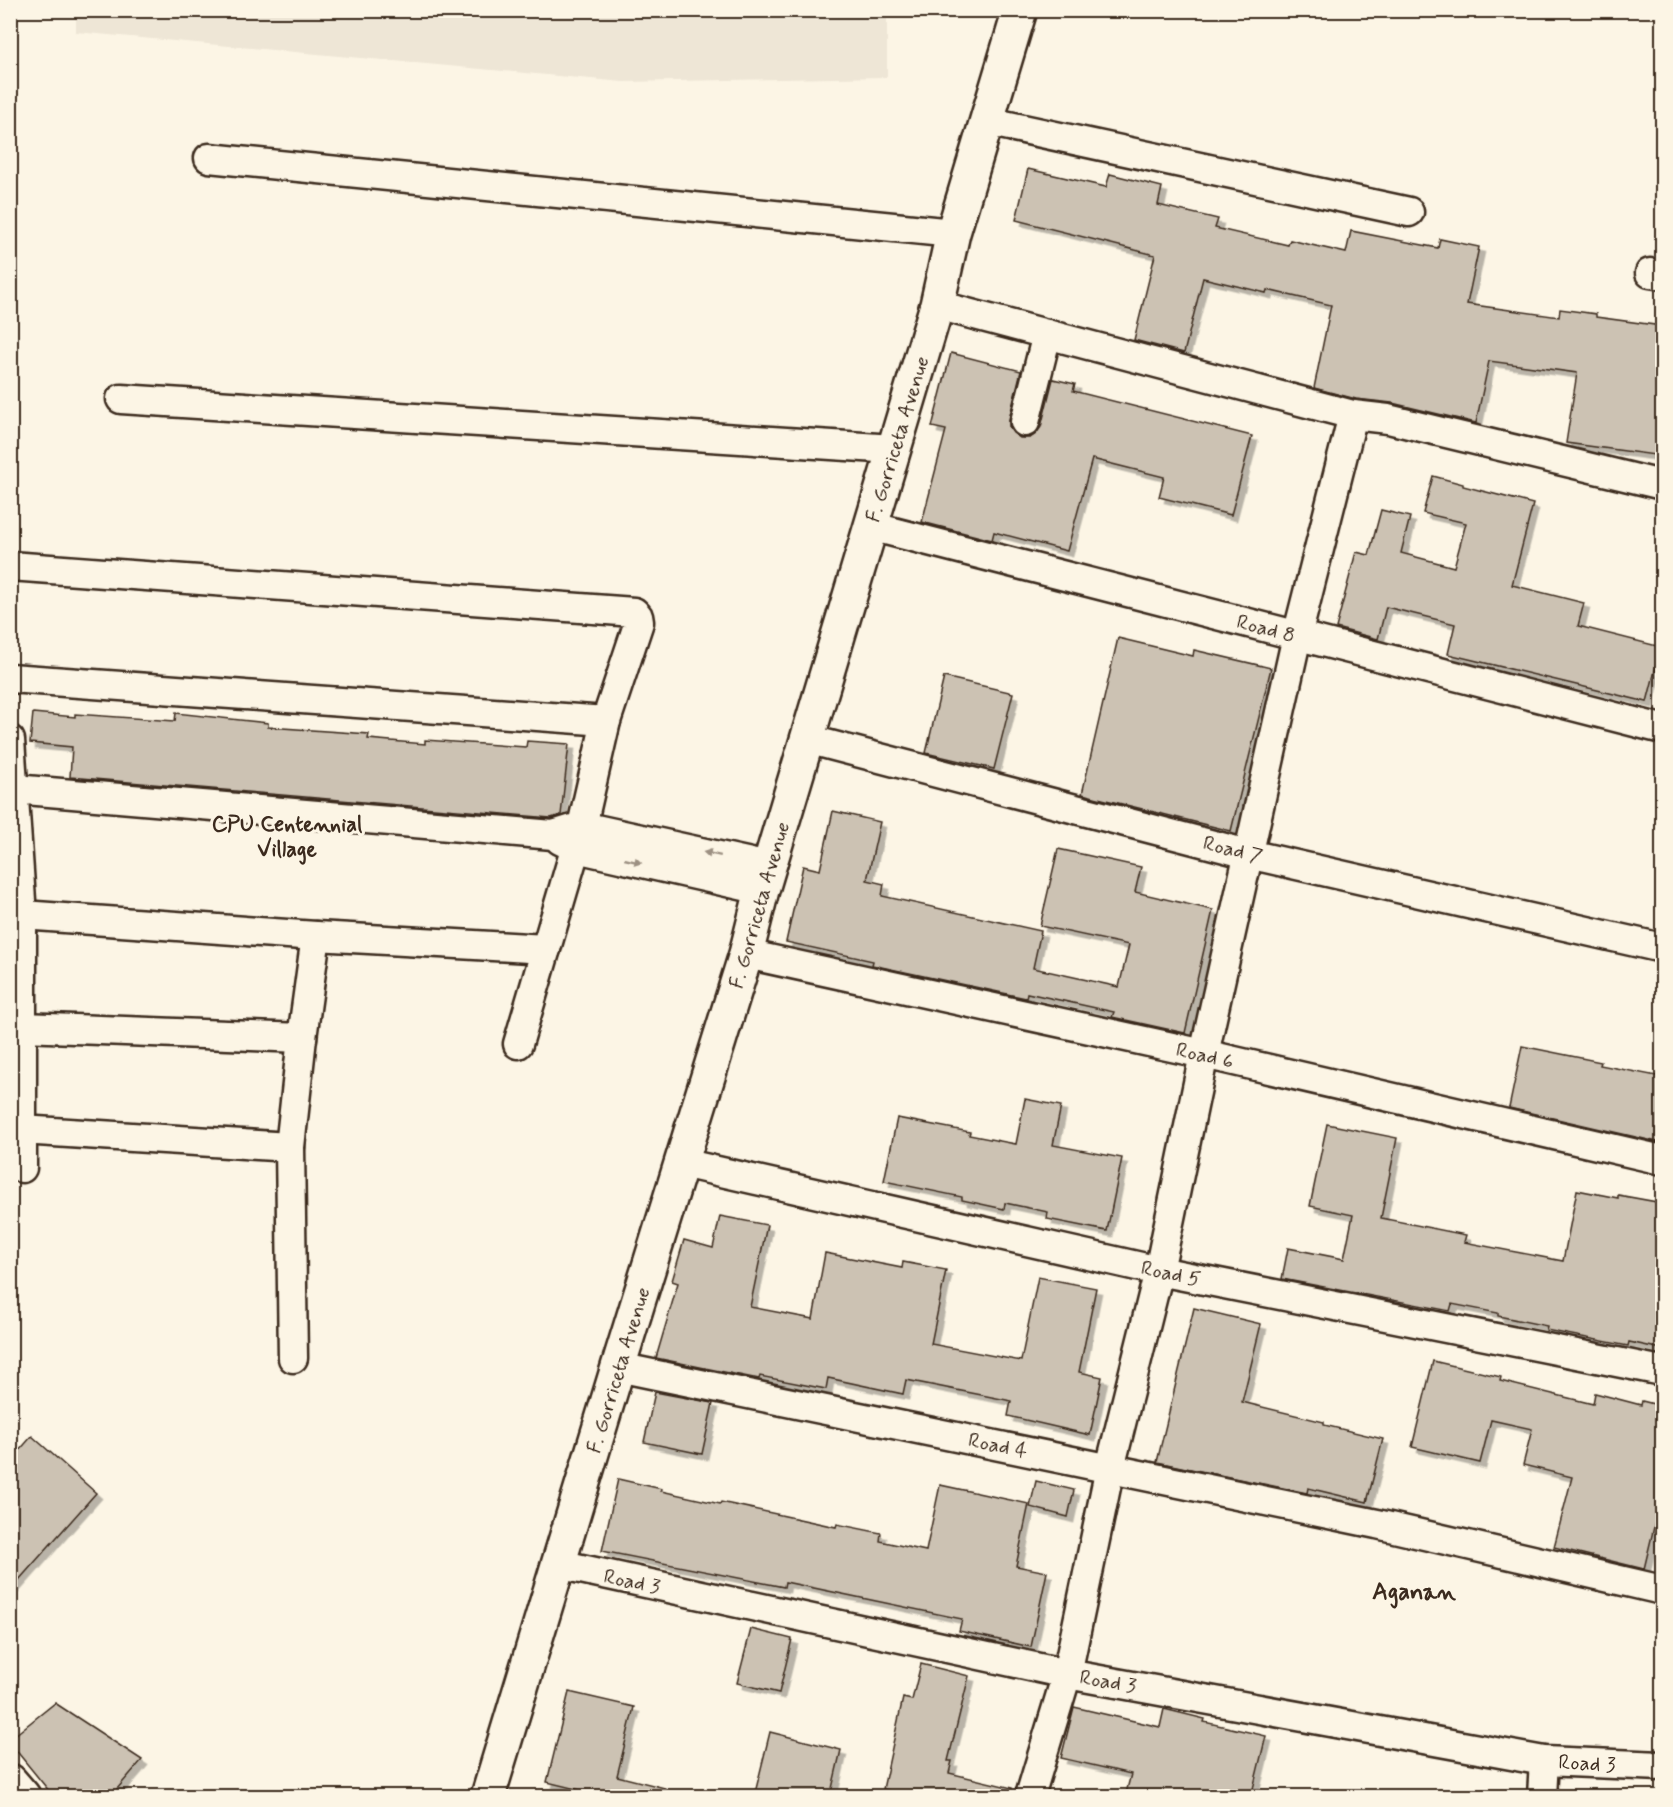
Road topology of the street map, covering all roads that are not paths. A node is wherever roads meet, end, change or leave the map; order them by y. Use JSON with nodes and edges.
{"nodes":[{"id":1,"x":1020,"y":10,"type":"edge"},
{"id":2,"x":986,"y":121,"type":"junction"},
{"id":3,"x":209,"y":158,"type":"dead end"},
{"id":4,"x":1409,"y":212,"type":"dead end"},
{"id":5,"x":952,"y":233,"type":"junction"},
{"id":6,"x":937,"y":305,"type":"junction"},
{"id":7,"x":1047,"y":334,"type":"junction"},
{"id":8,"x":121,"y":399,"type":"dead end"},
{"id":9,"x":1353,"y":415,"type":"junction"},
{"id":10,"x":1025,"y":422,"type":"dead end"},
{"id":11,"x":894,"y":449,"type":"junction"},
{"id":12,"x":1662,"y":485,"type":"edge"},
{"id":13,"x":870,"y":526,"type":"junction"},
{"id":14,"x":10,"y":566,"type":"edge"},
{"id":15,"x":1297,"y":636,"type":"junction"},
{"id":16,"x":10,"y":678,"type":"edge"},
{"id":17,"x":606,"y":721,"type":"junction"},
{"id":18,"x":1662,"y":729,"type":"edge"},
{"id":19,"x":807,"y":739,"type":"junction"},
{"id":20,"x":10,"y":740,"type":"edge"},
{"id":21,"x":14,"y":789,"type":"junction"},
{"id":22,"x":570,"y":836,"type":"junction"},
{"id":23,"x":1248,"y":854,"type":"junction"},
{"id":24,"x":765,"y":878,"type":"junction"},
{"id":25,"x":22,"y":915,"type":"junction"},
{"id":26,"x":316,"y":936,"type":"junction"},
{"id":27,"x":1662,"y":948,"type":"edge"},
{"id":28,"x":546,"y":949,"type":"junction"},
{"id":29,"x":747,"y":954,"type":"junction"},
{"id":30,"x":23,"y":1027,"type":"junction"},
{"id":31,"x":302,"y":1038,"type":"junction"},
{"id":32,"x":518,"y":1044,"type":"dead end"},
{"id":33,"x":1204,"y":1054,"type":"junction"},
{"id":34,"x":21,"y":1130,"type":"junction"},
{"id":35,"x":290,"y":1147,"type":"junction"},
{"id":36,"x":1662,"y":1160,"type":"edge"},
{"id":37,"x":682,"y":1162,"type":"junction"},
{"id":38,"x":22,"y":1168,"type":"dead end"},
{"id":39,"x":1159,"y":1271,"type":"junction"},
{"id":40,"x":293,"y":1358,"type":"dead end"},
{"id":41,"x":618,"y":1367,"type":"junction"},
{"id":42,"x":1662,"y":1371,"type":"edge"},
{"id":43,"x":1110,"y":1468,"type":"junction"},
{"id":44,"x":558,"y":1564,"type":"junction"},
{"id":45,"x":1662,"y":1590,"type":"edge"},
{"id":46,"x":1067,"y":1674,"type":"junction"},
{"id":47,"x":1544,"y":1761,"type":"junction"},
{"id":48,"x":1662,"y":1766,"type":"edge"},
{"id":49,"x":488,"y":1797,"type":"edge"},
{"id":50,"x":1030,"y":1797,"type":"edge"},
{"id":51,"x":1542,"y":1797,"type":"edge"}],
"edges":[{"from":1,"to":2,"type":"main road","name":"F. Gorriceta Avenue"},
{"from":2,"to":4,"type":"street"},
{"from":2,"to":5,"type":"main road","name":"F. Gorriceta Avenue"},
{"from":3,"to":5,"type":"street"},
{"from":5,"to":6,"type":"main road","name":"F. Gorriceta Avenue"},
{"from":6,"to":7,"type":"street"},
{"from":6,"to":11,"type":"main road","name":"F. Gorriceta Avenue"},
{"from":7,"to":9,"type":"street"},
{"from":7,"to":10,"type":"street"},
{"from":8,"to":11,"type":"street"},
{"from":9,"to":12,"type":"street"},
{"from":9,"to":15,"type":"street"},
{"from":11,"to":13,"type":"main road","name":"F. Gorriceta Avenue"},
{"from":13,"to":15,"type":"street","name":"Road 8"},
{"from":13,"to":19,"type":"main road","name":"F. Gorriceta Avenue"},
{"from":14,"to":17,"type":"street"},
{"from":15,"to":18,"type":"street","name":"Road 8"},
{"from":15,"to":23,"type":"street"},
{"from":16,"to":17,"type":"street"},
{"from":17,"to":22,"type":"street"},
{"from":19,"to":23,"type":"street","name":"Road 7"},
{"from":19,"to":24,"type":"main road","name":"F. Gorriceta Avenue"},
{"from":20,"to":21,"type":"street"},
{"from":21,"to":22,"type":"street"},
{"from":21,"to":25,"type":"street"},
{"from":22,"to":24,"type":"street"},
{"from":22,"to":28,"type":"street"},
{"from":23,"to":27,"type":"street","name":"Road 7"},
{"from":23,"to":33,"type":"street"},
{"from":24,"to":29,"type":"main road","name":"F. Gorriceta Avenue"},
{"from":25,"to":26,"type":"street"},
{"from":25,"to":30,"type":"street"},
{"from":26,"to":28,"type":"street"},
{"from":26,"to":31,"type":"street"},
{"from":28,"to":32,"type":"street"},
{"from":29,"to":33,"type":"street","name":"Road 6"},
{"from":29,"to":37,"type":"main road","name":"F. Gorriceta Avenue"},
{"from":30,"to":31,"type":"street"},
{"from":30,"to":34,"type":"street"},
{"from":31,"to":35,"type":"street"},
{"from":33,"to":36,"type":"street","name":"Road 6"},
{"from":33,"to":39,"type":"street"},
{"from":34,"to":35,"type":"street"},
{"from":34,"to":38,"type":"street"},
{"from":35,"to":40,"type":"street"},
{"from":37,"to":39,"type":"street","name":"Road 5"},
{"from":37,"to":41,"type":"main road","name":"F. Gorriceta Avenue"},
{"from":39,"to":42,"type":"street","name":"Road 5"},
{"from":39,"to":43,"type":"street"},
{"from":41,"to":43,"type":"street","name":"Road 4"},
{"from":41,"to":44,"type":"main road","name":"F. Gorriceta Avenue"},
{"from":43,"to":45,"type":"street","name":"Road 4"},
{"from":43,"to":46,"type":"street"},
{"from":44,"to":46,"type":"street","name":"Road 3"},
{"from":44,"to":49,"type":"main road","name":"F. Gorriceta Avenue"},
{"from":46,"to":47,"type":"street","name":"Road 3"},
{"from":46,"to":50,"type":"street"},
{"from":47,"to":48,"type":"street","name":"Road 3"},
{"from":47,"to":51,"type":"street"}]}
